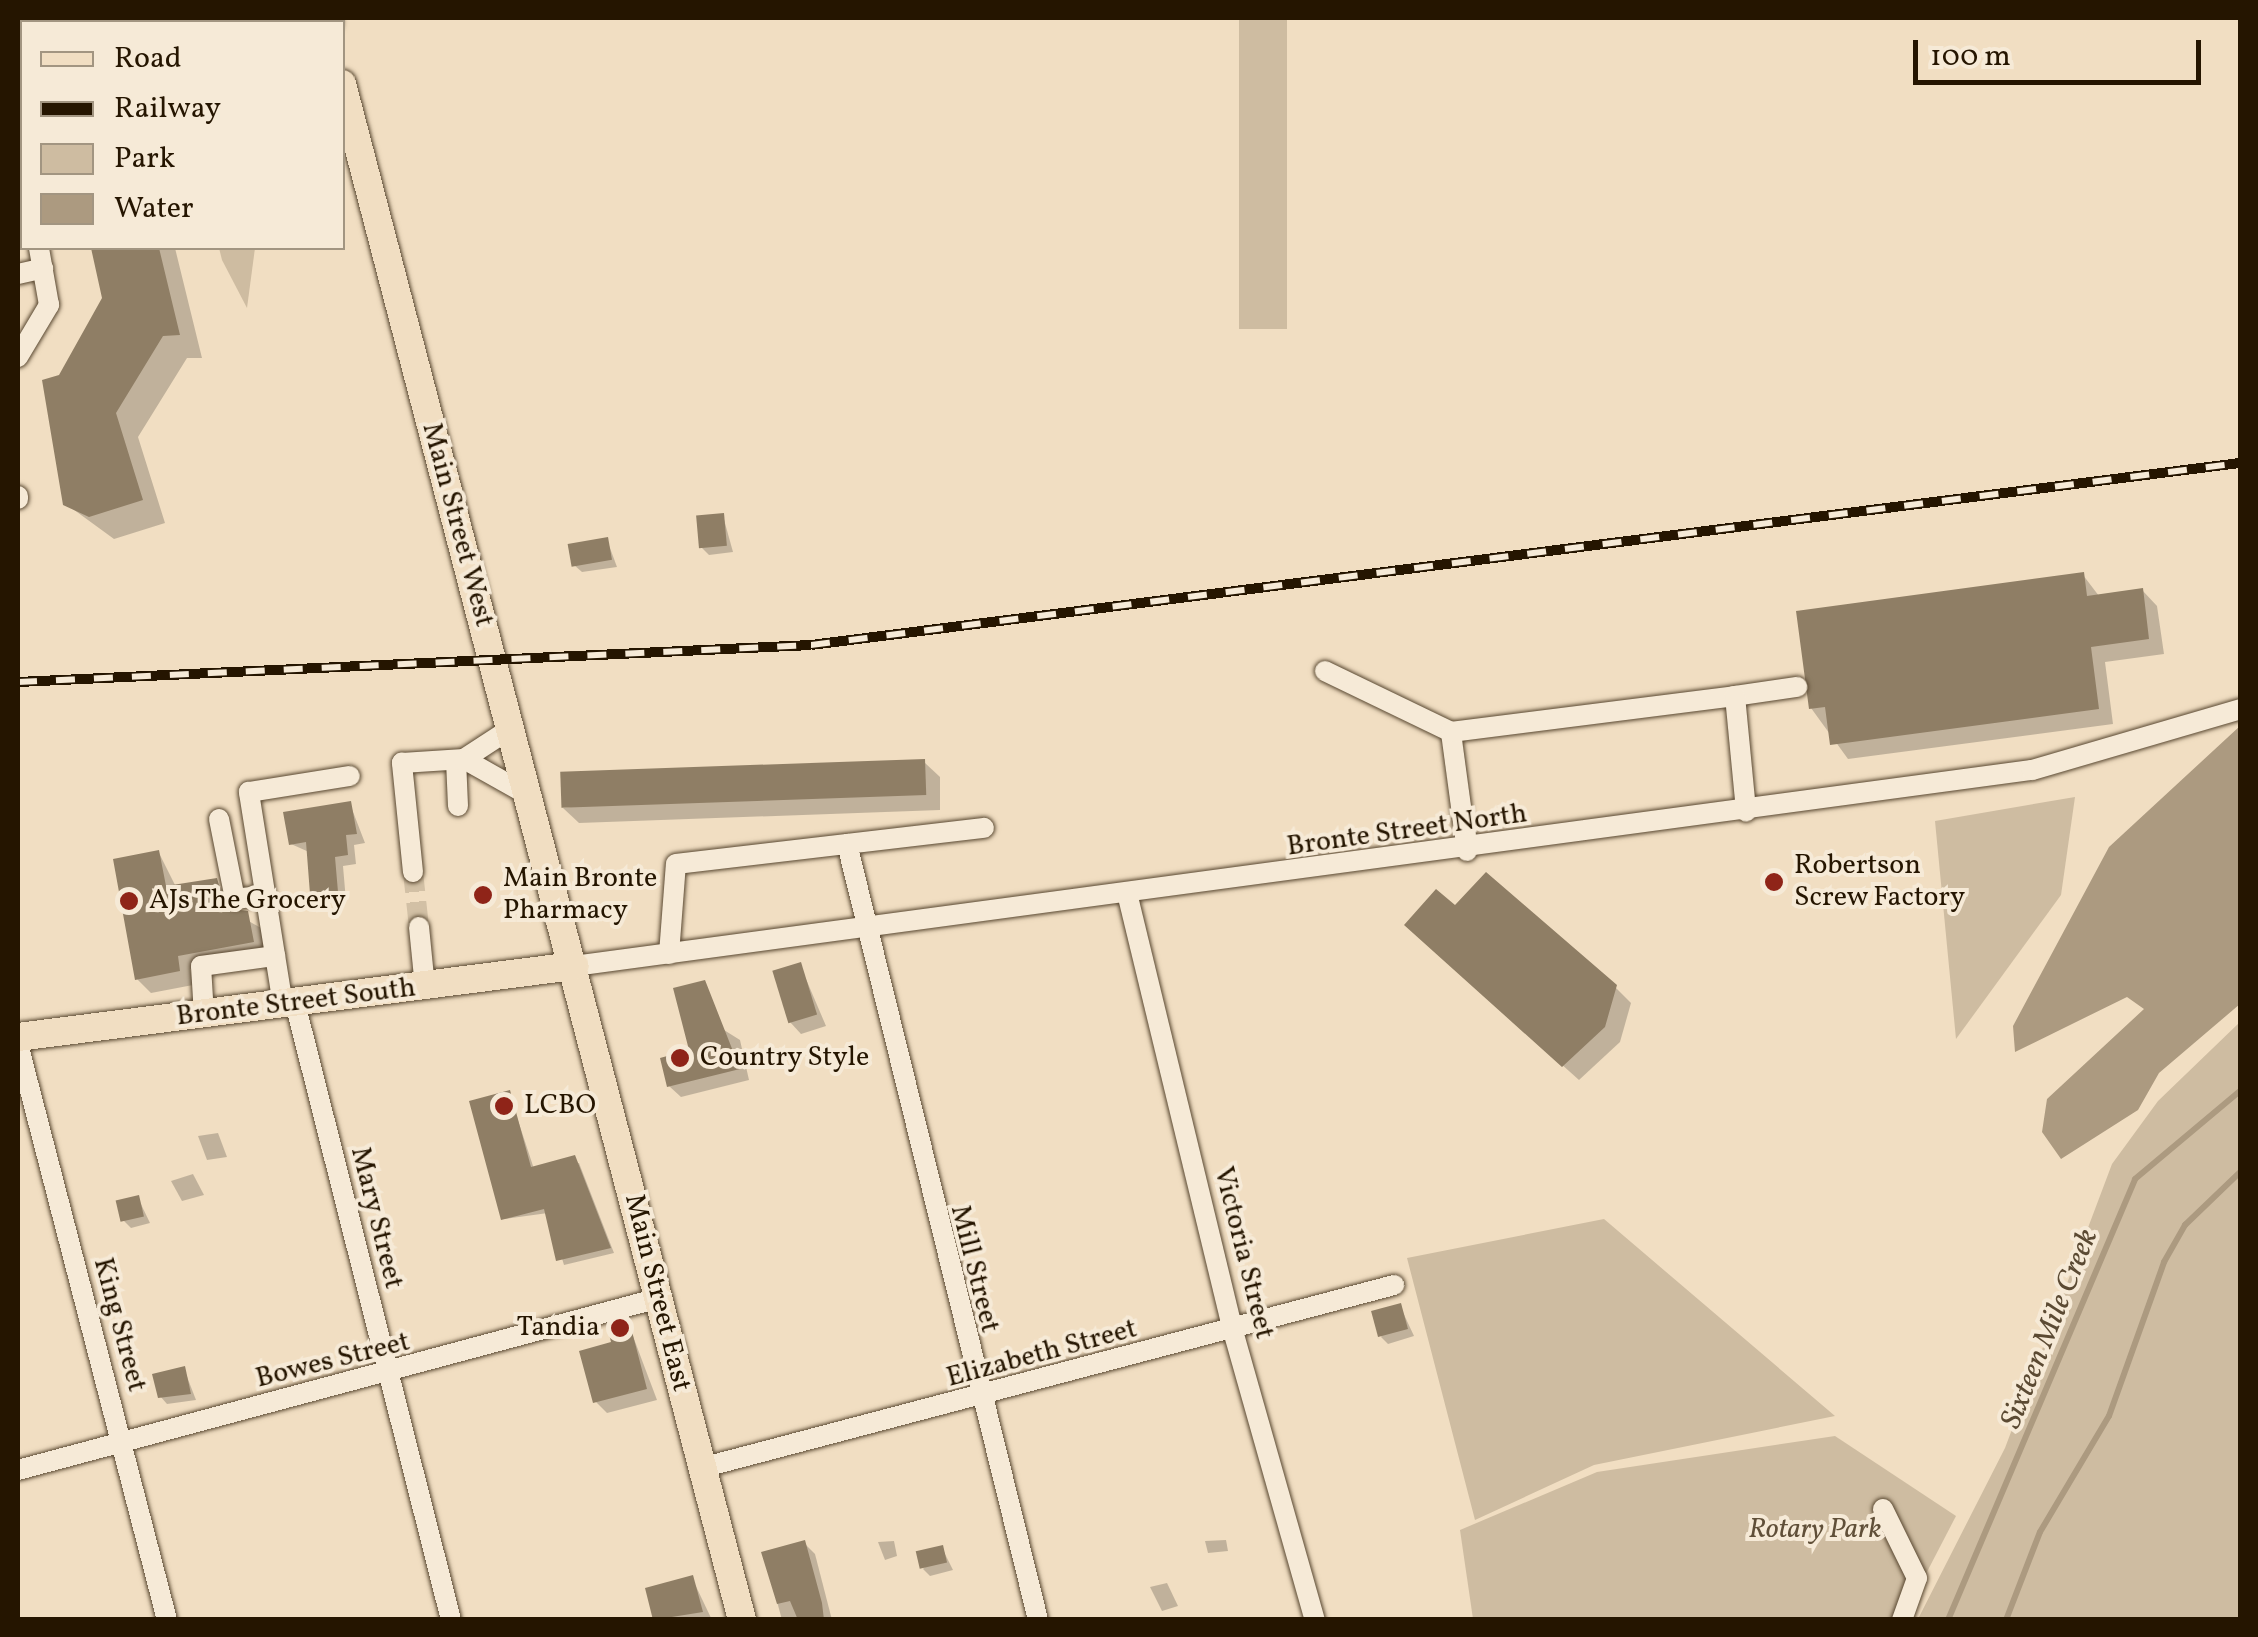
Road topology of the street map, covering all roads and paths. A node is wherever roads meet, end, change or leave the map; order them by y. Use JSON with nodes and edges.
{"nodes":[{"id":1,"x":345,"y":96,"type":"edge"},
{"id":2,"x":41,"y":258,"type":"edge"},
{"id":3,"x":18,"y":274,"type":"edge"},
{"id":4,"x":18,"y":357,"type":"edge"},
{"id":5,"x":1325,"y":671,"type":"dead end"},
{"id":6,"x":1797,"y":687,"type":"dead end"},
{"id":7,"x":1735,"y":696,"type":"junction"},
{"id":8,"x":2240,"y":708,"type":"edge"},
{"id":9,"x":510,"y":730,"type":"junction"},
{"id":10,"x":1451,"y":732,"type":"junction"},
{"id":11,"x":460,"y":760,"type":"junction"},
{"id":12,"x":350,"y":776,"type":"dead end"},
{"id":13,"x":526,"y":794,"type":"junction"},
{"id":14,"x":458,"y":806,"type":"dead end"},
{"id":15,"x":1746,"y":811,"type":"junction"},
{"id":16,"x":219,"y":819,"type":"dead end"},
{"id":17,"x":984,"y":828,"type":"dead end"},
{"id":18,"x":847,"y":844,"type":"junction"},
{"id":19,"x":1467,"y":851,"type":"junction"},
{"id":20,"x":412,"y":872,"type":"tunnel mouth"},
{"id":21,"x":266,"y":895,"type":"junction"},
{"id":22,"x":1128,"y":897,"type":"junction"},
{"id":23,"x":419,"y":927,"type":"tunnel mouth"},
{"id":24,"x":862,"y":931,"type":"junction"},
{"id":25,"x":669,"y":954,"type":"junction"},
{"id":26,"x":276,"y":956,"type":"junction"},
{"id":27,"x":574,"y":966,"type":"junction"},
{"id":28,"x":425,"y":987,"type":"junction"},
{"id":29,"x":289,"y":1004,"type":"junction"},
{"id":30,"x":204,"y":1015,"type":"junction"},
{"id":31,"x":18,"y":1040,"type":"edge"},
{"id":32,"x":1394,"y":1285,"type":"dead end"},
{"id":33,"x":659,"y":1298,"type":"junction"},
{"id":34,"x":1233,"y":1331,"type":"junction"},
{"id":35,"x":388,"y":1374,"type":"junction"},
{"id":36,"x":978,"y":1400,"type":"junction"},
{"id":37,"x":122,"y":1443,"type":"junction"},
{"id":38,"x":702,"y":1468,"type":"junction"},
{"id":39,"x":18,"y":1470,"type":"edge"},
{"id":40,"x":1883,"y":1509,"type":"dead end"},
{"id":41,"x":168,"y":1620,"type":"edge"},
{"id":42,"x":451,"y":1620,"type":"edge"},
{"id":43,"x":742,"y":1620,"type":"edge"},
{"id":44,"x":1038,"y":1620,"type":"edge"},
{"id":45,"x":1316,"y":1620,"type":"edge"},
{"id":46,"x":1902,"y":1620,"type":"edge"}],
"edges":[{"from":1,"to":9,"type":"main road","name":"Main Street West"},
{"from":2,"to":3,"type":"street"},
{"from":2,"to":4,"type":"street"},
{"from":5,"to":10,"type":"street"},
{"from":6,"to":7,"type":"street"},
{"from":7,"to":10,"type":"street"},
{"from":7,"to":15,"type":"street"},
{"from":8,"to":15,"type":"street","name":"Bronte Street North"},
{"from":9,"to":11,"type":"street"},
{"from":9,"to":13,"type":"main road","name":"Main Street West"},
{"from":10,"to":19,"type":"street"},
{"from":11,"to":13,"type":"street"},
{"from":11,"to":14,"type":"street"},
{"from":11,"to":20,"type":"street"},
{"from":12,"to":21,"type":"street","name":"Mary Street"},
{"from":13,"to":27,"type":"main road","name":"Main Street West"},
{"from":15,"to":19,"type":"street","name":"Bronte Street North"},
{"from":16,"to":21,"type":"street"},
{"from":17,"to":18,"type":"street"},
{"from":18,"to":24,"type":"street","name":"Mill Street"},
{"from":18,"to":25,"type":"street"},
{"from":19,"to":22,"type":"street","name":"Bronte Street North"},
{"from":21,"to":26,"type":"street","name":"Mary Street"},
{"from":22,"to":24,"type":"street","name":"Bronte Street North"},
{"from":22,"to":34,"type":"street","name":"Victoria Street"},
{"from":23,"to":28,"type":"street"},
{"from":24,"to":25,"type":"street","name":"Bronte Street North"},
{"from":24,"to":36,"type":"street","name":"Mill Street"},
{"from":25,"to":27,"type":"street","name":"Bronte Street North"},
{"from":26,"to":29,"type":"street","name":"Mary Street"},
{"from":26,"to":30,"type":"street"},
{"from":27,"to":28,"type":"main road","name":"Bronte Street South"},
{"from":27,"to":33,"type":"main road","name":"Main Street East"},
{"from":28,"to":29,"type":"main road","name":"Bronte Street South"},
{"from":29,"to":30,"type":"main road","name":"Bronte Street South"},
{"from":29,"to":35,"type":"street","name":"Mary Street"},
{"from":30,"to":31,"type":"main road","name":"Bronte Street South"},
{"from":31,"to":37,"type":"street","name":"King Street"},
{"from":32,"to":34,"type":"street","name":"Elizabeth Street"},
{"from":33,"to":35,"type":"street","name":"Bowes Street"},
{"from":33,"to":38,"type":"main road","name":"Main Street East"},
{"from":34,"to":36,"type":"street","name":"Elizabeth Street"},
{"from":34,"to":45,"type":"street","name":"Victoria Street"},
{"from":35,"to":37,"type":"street","name":"Bowes Street"},
{"from":35,"to":42,"type":"street","name":"Mary Street"},
{"from":36,"to":38,"type":"street","name":"Elizabeth Street"},
{"from":36,"to":44,"type":"street","name":"Mill Street"},
{"from":37,"to":39,"type":"street","name":"Bowes Street"},
{"from":37,"to":41,"type":"street","name":"King Street"},
{"from":38,"to":43,"type":"main road","name":"Main Street East"},
{"from":40,"to":46,"type":"street"}]}
